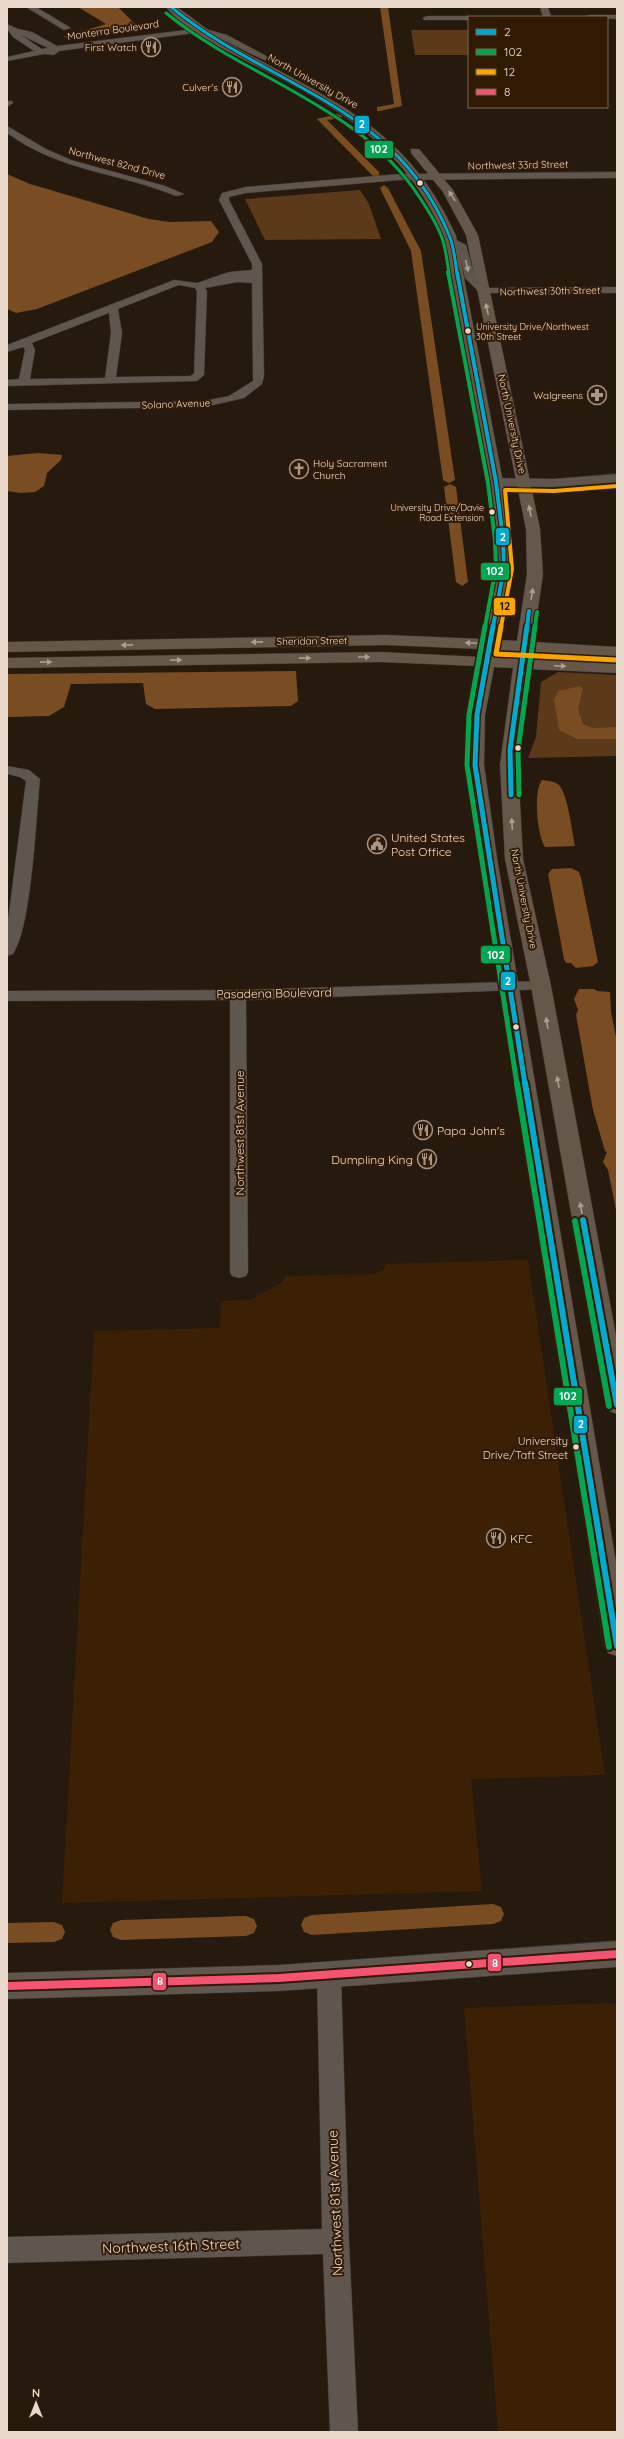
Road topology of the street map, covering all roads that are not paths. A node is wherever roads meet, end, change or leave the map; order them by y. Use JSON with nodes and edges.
{"nodes":[{"id":1,"x":171,"y":7,"type":"edge"},
{"id":2,"x":181,"y":7,"type":"edge"},
{"id":3,"x":28,"y":11,"type":"edge"},
{"id":4,"x":427,"y":18,"type":"dead end"},
{"id":5,"x":468,"y":18,"type":"edge"},
{"id":6,"x":7,"y":26,"type":"edge"},
{"id":7,"x":67,"y":28,"type":"dead end"},
{"id":8,"x":15,"y":31,"type":"junction"},
{"id":9,"x":203,"y":32,"type":"junction"},
{"id":10,"x":40,"y":40,"type":"junction"},
{"id":11,"x":27,"y":42,"type":"junction"},
{"id":12,"x":40,"y":51,"type":"junction"},
{"id":13,"x":55,"y":51,"type":"junction"},
{"id":14,"x":7,"y":59,"type":"edge"},
{"id":15,"x":7,"y":64,"type":"edge"},
{"id":16,"x":287,"y":65,"type":"junction"},
{"id":17,"x":299,"y":71,"type":"dead end"},
{"id":18,"x":7,"y":129,"type":"edge"},
{"id":19,"x":409,"y":145,"type":"dead end"},
{"id":20,"x":617,"y":174,"type":"edge"},
{"id":21,"x":439,"y":177,"type":"junction"},
{"id":22,"x":419,"y":178,"type":"junction"},
{"id":23,"x":179,"y":194,"type":"dead end"},
{"id":24,"x":451,"y":240,"type":"junction"},
{"id":25,"x":258,"y":276,"type":"junction"},
{"id":26,"x":198,"y":286,"type":"junction"},
{"id":27,"x":617,"y":290,"type":"edge"},
{"id":28,"x":484,"y":291,"type":"junction"},
{"id":29,"x":462,"y":296,"type":"junction"},
{"id":30,"x":112,"y":308,"type":"junction"},
{"id":31,"x":26,"y":342,"type":"junction"},
{"id":32,"x":7,"y":349,"type":"edge"},
{"id":33,"x":498,"y":356,"type":"junction"},
{"id":34,"x":110,"y":382,"type":"junction"},
{"id":35,"x":7,"y":383,"type":"edge"},
{"id":36,"x":24,"y":383,"type":"junction"},
{"id":37,"x":7,"y":407,"type":"edge"},
{"id":38,"x":617,"y":478,"type":"edge"},
{"id":39,"x":496,"y":482,"type":"junction"},
{"id":40,"x":525,"y":484,"type":"junction"},
{"id":41,"x":489,"y":644,"type":"junction"},
{"id":42,"x":7,"y":647,"type":"edge"},
{"id":43,"x":617,"y":652,"type":"edge"},
{"id":44,"x":523,"y":655,"type":"junction"},
{"id":45,"x":486,"y":661,"type":"junction"},
{"id":46,"x":7,"y":663,"type":"edge"},
{"id":47,"x":617,"y":668,"type":"edge"},
{"id":48,"x":7,"y":770,"type":"edge"},
{"id":49,"x":7,"y":951,"type":"edge"},
{"id":50,"x":541,"y":986,"type":"junction"},
{"id":51,"x":510,"y":987,"type":"junction"},
{"id":52,"x":238,"y":995,"type":"junction"},
{"id":53,"x":7,"y":996,"type":"edge"},
{"id":54,"x":239,"y":1272,"type":"dead end"},
{"id":55,"x":617,"y":1405,"type":"edge"},
{"id":56,"x":617,"y":1646,"type":"edge"},
{"id":57,"x":617,"y":1954,"type":"edge"},
{"id":58,"x":329,"y":1975,"type":"junction"},
{"id":59,"x":7,"y":1986,"type":"edge"},
{"id":60,"x":336,"y":2241,"type":"junction"},
{"id":61,"x":7,"y":2250,"type":"edge"},
{"id":62,"x":344,"y":2432,"type":"edge"}],
"edges":[{"from":1,"to":9,"type":"main road","name":"North University Drive"},
{"from":2,"to":16,"type":"main road","name":"North University Drive"},
{"from":3,"to":7,"type":"street"},
{"from":4,"to":5,"type":"street"},
{"from":6,"to":8,"type":"street"},
{"from":8,"to":10,"type":"street"},
{"from":8,"to":11,"type":"street"},
{"from":9,"to":13,"type":"street","name":"Monterra Boulevard"},
{"from":9,"to":16,"type":"street","name":"Monterra Boulevard"},
{"from":9,"to":22,"type":"main road","name":"North University Drive"},
{"from":10,"to":11,"type":"street"},
{"from":10,"to":13,"type":"street"},
{"from":11,"to":12,"type":"street"},
{"from":12,"to":13,"type":"street"},
{"from":12,"to":14,"type":"street"},
{"from":13,"to":15,"type":"street","name":"Monterra Boulevard"},
{"from":16,"to":17,"type":"main road","name":"North University Drive"},
{"from":18,"to":23,"type":"street","name":"Northwest 82nd Drive"},
{"from":19,"to":21,"type":"main road","name":"North University Drive"},
{"from":20,"to":21,"type":"street","name":"Northwest 33rd Street"},
{"from":21,"to":22,"type":"street","name":"Northwest 33rd Street"},
{"from":28,"to":21,"type":"main road","name":"North University Drive","one_way":true},
{"from":22,"to":24,"type":"main road","name":"North University Drive"},
{"from":22,"to":25,"type":"street","name":"Solano Avenue"},
{"from":24,"to":28,"type":"street","one_way":true},
{"from":24,"to":29,"type":"main road","name":"North University Drive"},
{"from":25,"to":26,"type":"street"},
{"from":25,"to":37,"type":"street","name":"Solano Avenue"},
{"from":26,"to":30,"type":"street"},
{"from":26,"to":34,"type":"street"},
{"from":27,"to":28,"type":"street","name":"Northwest 30th Street"},
{"from":33,"to":28,"type":"main road","name":"North University Drive","one_way":true},
{"from":29,"to":33,"type":"main road"},
{"from":29,"to":39,"type":"main road","name":"North University Drive"},
{"from":30,"to":31,"type":"street"},
{"from":30,"to":34,"type":"street"},
{"from":31,"to":32,"type":"street"},
{"from":31,"to":36,"type":"street"},
{"from":33,"to":40,"type":"main road","name":"North University Drive"},
{"from":34,"to":36,"type":"street"},
{"from":35,"to":36,"type":"street"},
{"from":38,"to":40,"type":"street"},
{"from":39,"to":40,"type":"street"},
{"from":39,"to":41,"type":"main road","name":"North University Drive"},
{"from":44,"to":40,"type":"main road","name":"North University Drive","one_way":true},
{"from":41,"to":42,"type":"main road","name":"Sheridan Street","one_way":true},
{"from":41,"to":44,"type":"main road","name":"Sheridan Street"},
{"from":41,"to":45,"type":"main road","name":"North University Drive"},
{"from":43,"to":44,"type":"main road","name":"Sheridan Street"},
{"from":44,"to":45,"type":"main road","name":"Sheridan Street"},
{"from":44,"to":47,"type":"main road","name":"Sheridan Street","one_way":true},
{"from":50,"to":44,"type":"main road","name":"North University Drive","one_way":true},
{"from":46,"to":45,"type":"main road","name":"Sheridan Street","one_way":true},
{"from":45,"to":51,"type":"main road","name":"North University Drive"},
{"from":48,"to":49,"type":"street"},
{"from":50,"to":51,"type":"street","name":"Pasadena Boulevard"},
{"from":55,"to":50,"type":"main road","name":"North University Drive","one_way":true},
{"from":51,"to":52,"type":"street","name":"Pasadena Boulevard"},
{"from":51,"to":56,"type":"main road","name":"North University Drive"},
{"from":52,"to":53,"type":"street","name":"Pasadena Boulevard"},
{"from":52,"to":54,"type":"street","name":"Northwest 81st Avenue"},
{"from":57,"to":58,"type":"street"},
{"from":58,"to":59,"type":"street"},
{"from":58,"to":60,"type":"street","name":"Northwest 81st Avenue"},
{"from":60,"to":61,"type":"street","name":"Northwest 16th Street"},
{"from":60,"to":62,"type":"street","name":"Northwest 81st Avenue"}]}
